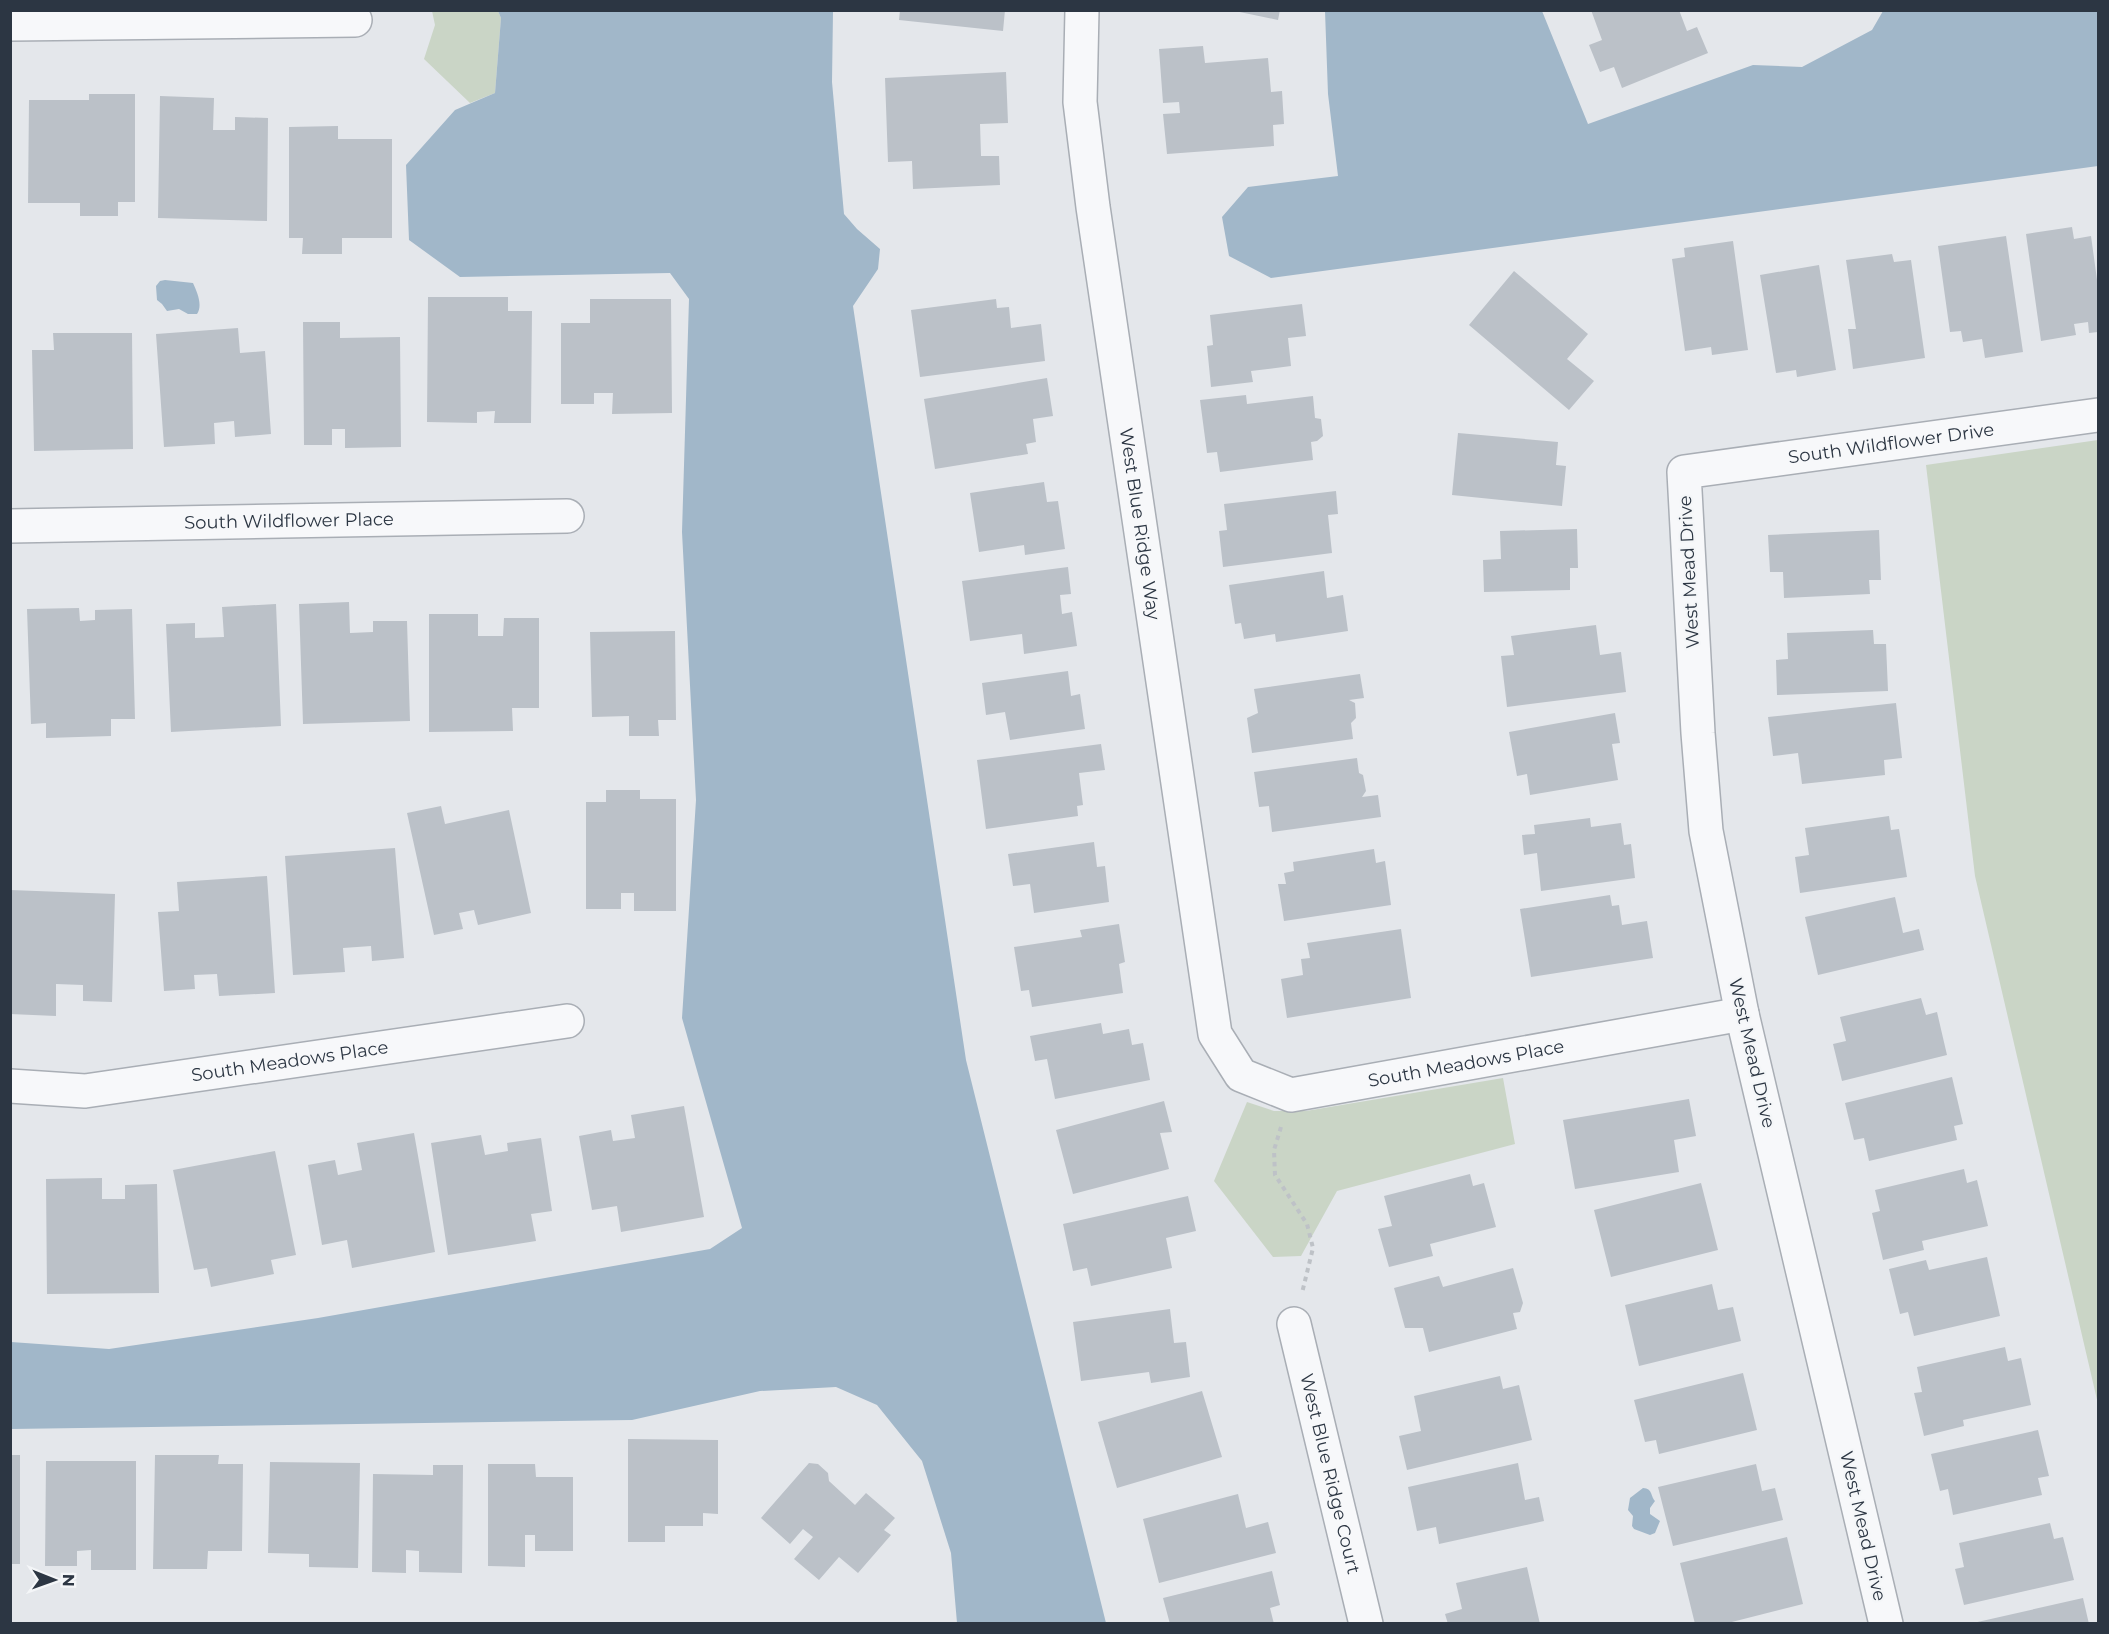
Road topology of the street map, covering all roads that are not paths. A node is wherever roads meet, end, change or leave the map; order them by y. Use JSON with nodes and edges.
{"nodes":[{"id":1,"x":1082,"y":10,"type":"edge"},
{"id":2,"x":355,"y":20,"type":"dead end"},
{"id":3,"x":10,"y":24,"type":"edge"},
{"id":4,"x":2098,"y":415,"type":"edge"},
{"id":5,"x":1684,"y":472,"type":"joint"},
{"id":6,"x":567,"y":516,"type":"dead end"},
{"id":7,"x":10,"y":526,"type":"edge"},
{"id":8,"x":1742,"y":1014,"type":"junction"},
{"id":9,"x":567,"y":1021,"type":"dead end"},
{"id":10,"x":10,"y":1086,"type":"edge"},
{"id":11,"x":1291,"y":1095,"type":"joint"},
{"id":12,"x":1294,"y":1324,"type":"road end"},
{"id":13,"x":1366,"y":1623,"type":"edge"},
{"id":14,"x":1886,"y":1623,"type":"edge"}],
"edges":[{"from":1,"to":11,"type":"street","name":"West Blue Ridge Way"},
{"from":2,"to":3,"type":"street"},
{"from":4,"to":5,"type":"street","name":"South Wildflower Drive"},
{"from":5,"to":8,"type":"street","name":"West Mead Drive"},
{"from":6,"to":7,"type":"street","name":"South Wildflower Place"},
{"from":8,"to":11,"type":"street","name":"South Meadows Place"},
{"from":8,"to":14,"type":"street","name":"West Mead Drive"},
{"from":9,"to":10,"type":"street","name":"South Meadows Place"},
{"from":12,"to":13,"type":"street","name":"West Blue Ridge Court"}]}
